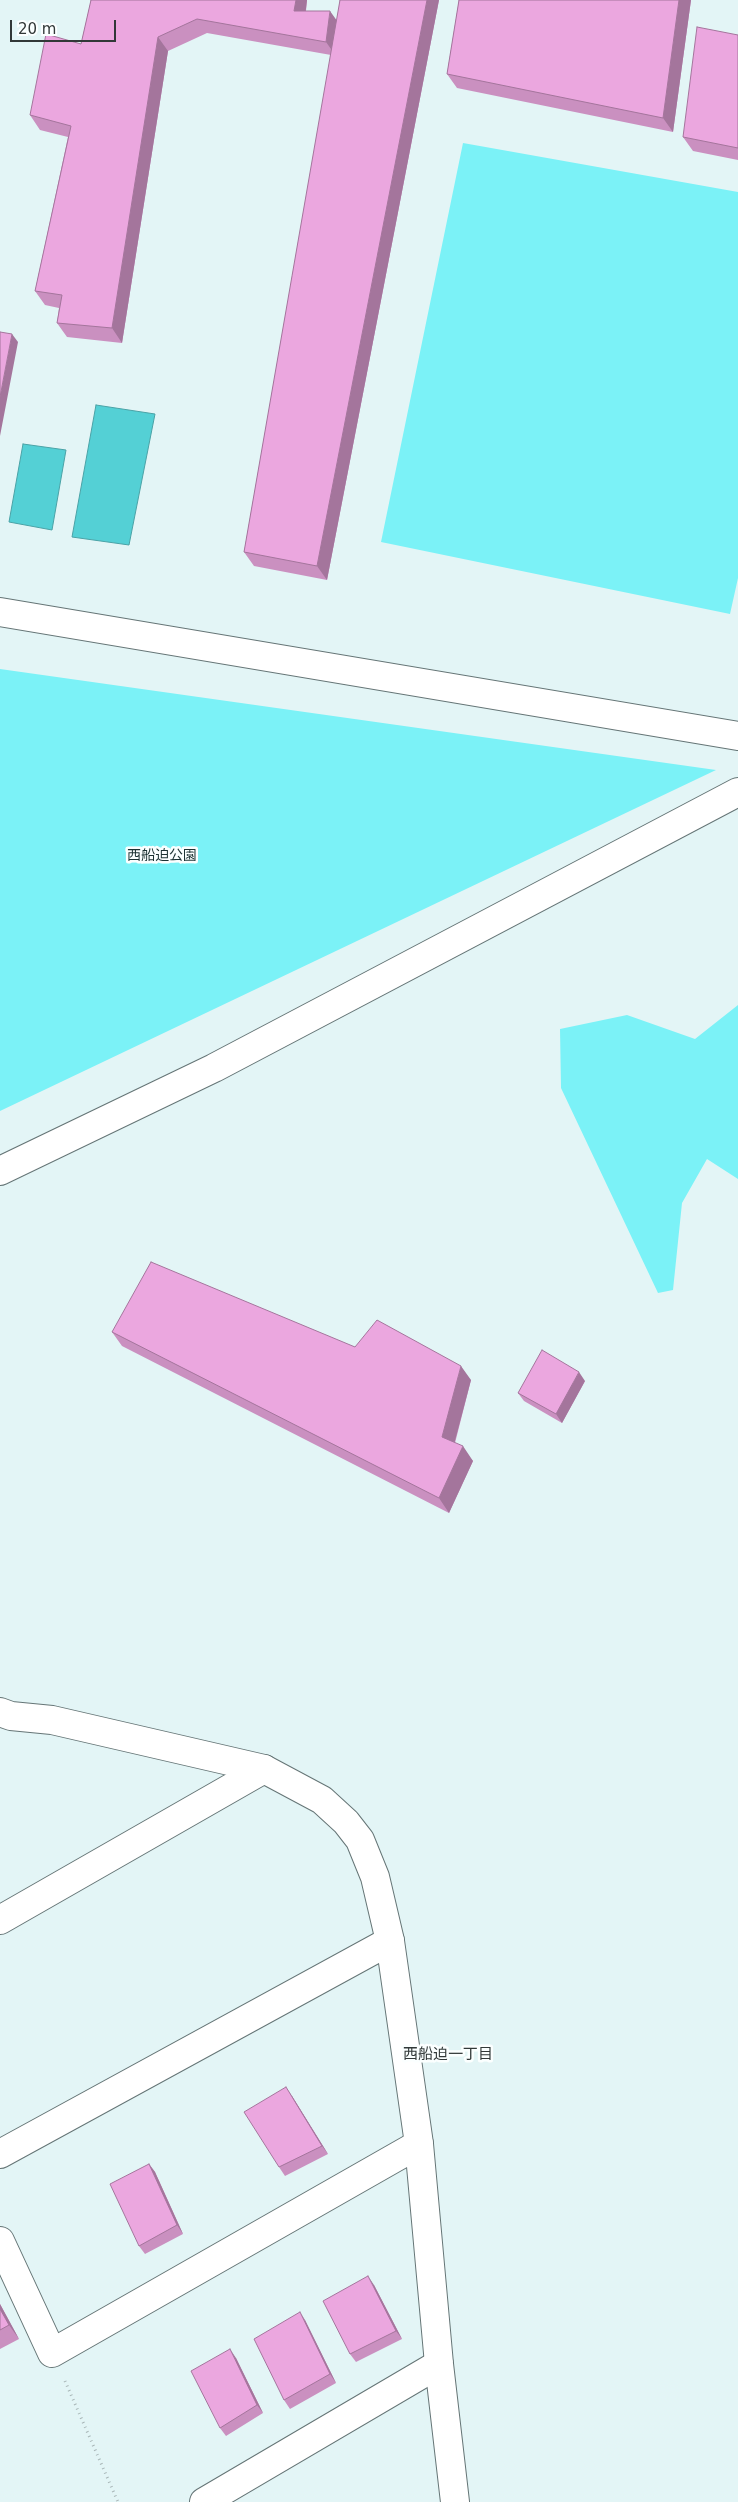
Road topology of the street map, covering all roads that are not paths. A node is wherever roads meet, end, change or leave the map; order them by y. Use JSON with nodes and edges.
{"nodes":[{"id":1,"x":0,"y":612,"type":"edge"},
{"id":2,"x":738,"y":736,"type":"edge"},
{"id":3,"x":738,"y":792,"type":"edge"},
{"id":4,"x":0,"y":1171,"type":"edge"},
{"id":5,"x":0,"y":1712,"type":"edge"},
{"id":6,"x":264,"y":1769,"type":"junction"},
{"id":7,"x":0,"y":1920,"type":"edge"},
{"id":8,"x":390,"y":1941,"type":"junction"},
{"id":9,"x":419,"y":2144,"type":"junction"},
{"id":10,"x":0,"y":2154,"type":"edge"},
{"id":11,"x":0,"y":2241,"type":"edge"},
{"id":12,"x":439,"y":2364,"type":"junction"},
{"id":13,"x":204,"y":2502,"type":"edge"},
{"id":14,"x":455,"y":2502,"type":"edge"}],
"edges":[{"from":1,"to":2,"type":"street"},
{"from":3,"to":4,"type":"street"},
{"from":5,"to":6,"type":"street"},
{"from":6,"to":7,"type":"street"},
{"from":6,"to":8,"type":"street"},
{"from":8,"to":9,"type":"street"},
{"from":8,"to":10,"type":"street"},
{"from":9,"to":11,"type":"street"},
{"from":9,"to":12,"type":"street"},
{"from":12,"to":13,"type":"street"},
{"from":12,"to":14,"type":"street"}]}
